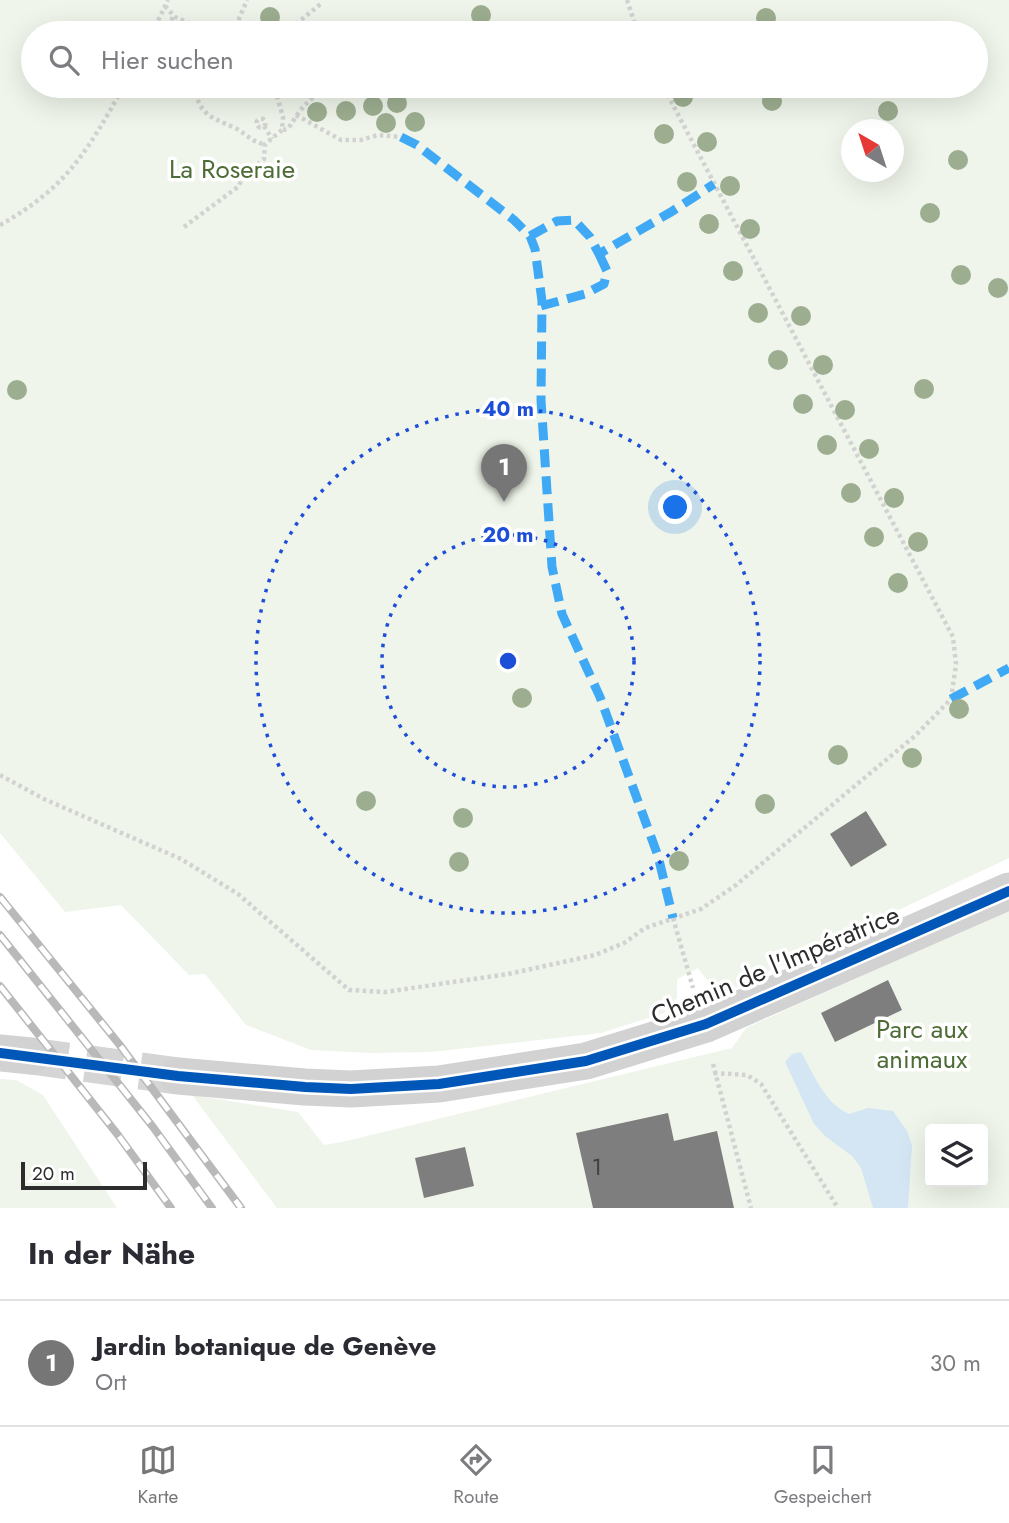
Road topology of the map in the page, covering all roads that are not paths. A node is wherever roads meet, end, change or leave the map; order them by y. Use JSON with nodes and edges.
{"nodes":[{"id":1,"x":1009,"y":891,"type":"edge"},
{"id":2,"x":178,"y":1076,"type":"tunnel mouth"}],
"edges":[{"from":1,"to":2,"type":"street","name":"Chemin de l'Impératrice"}]}
